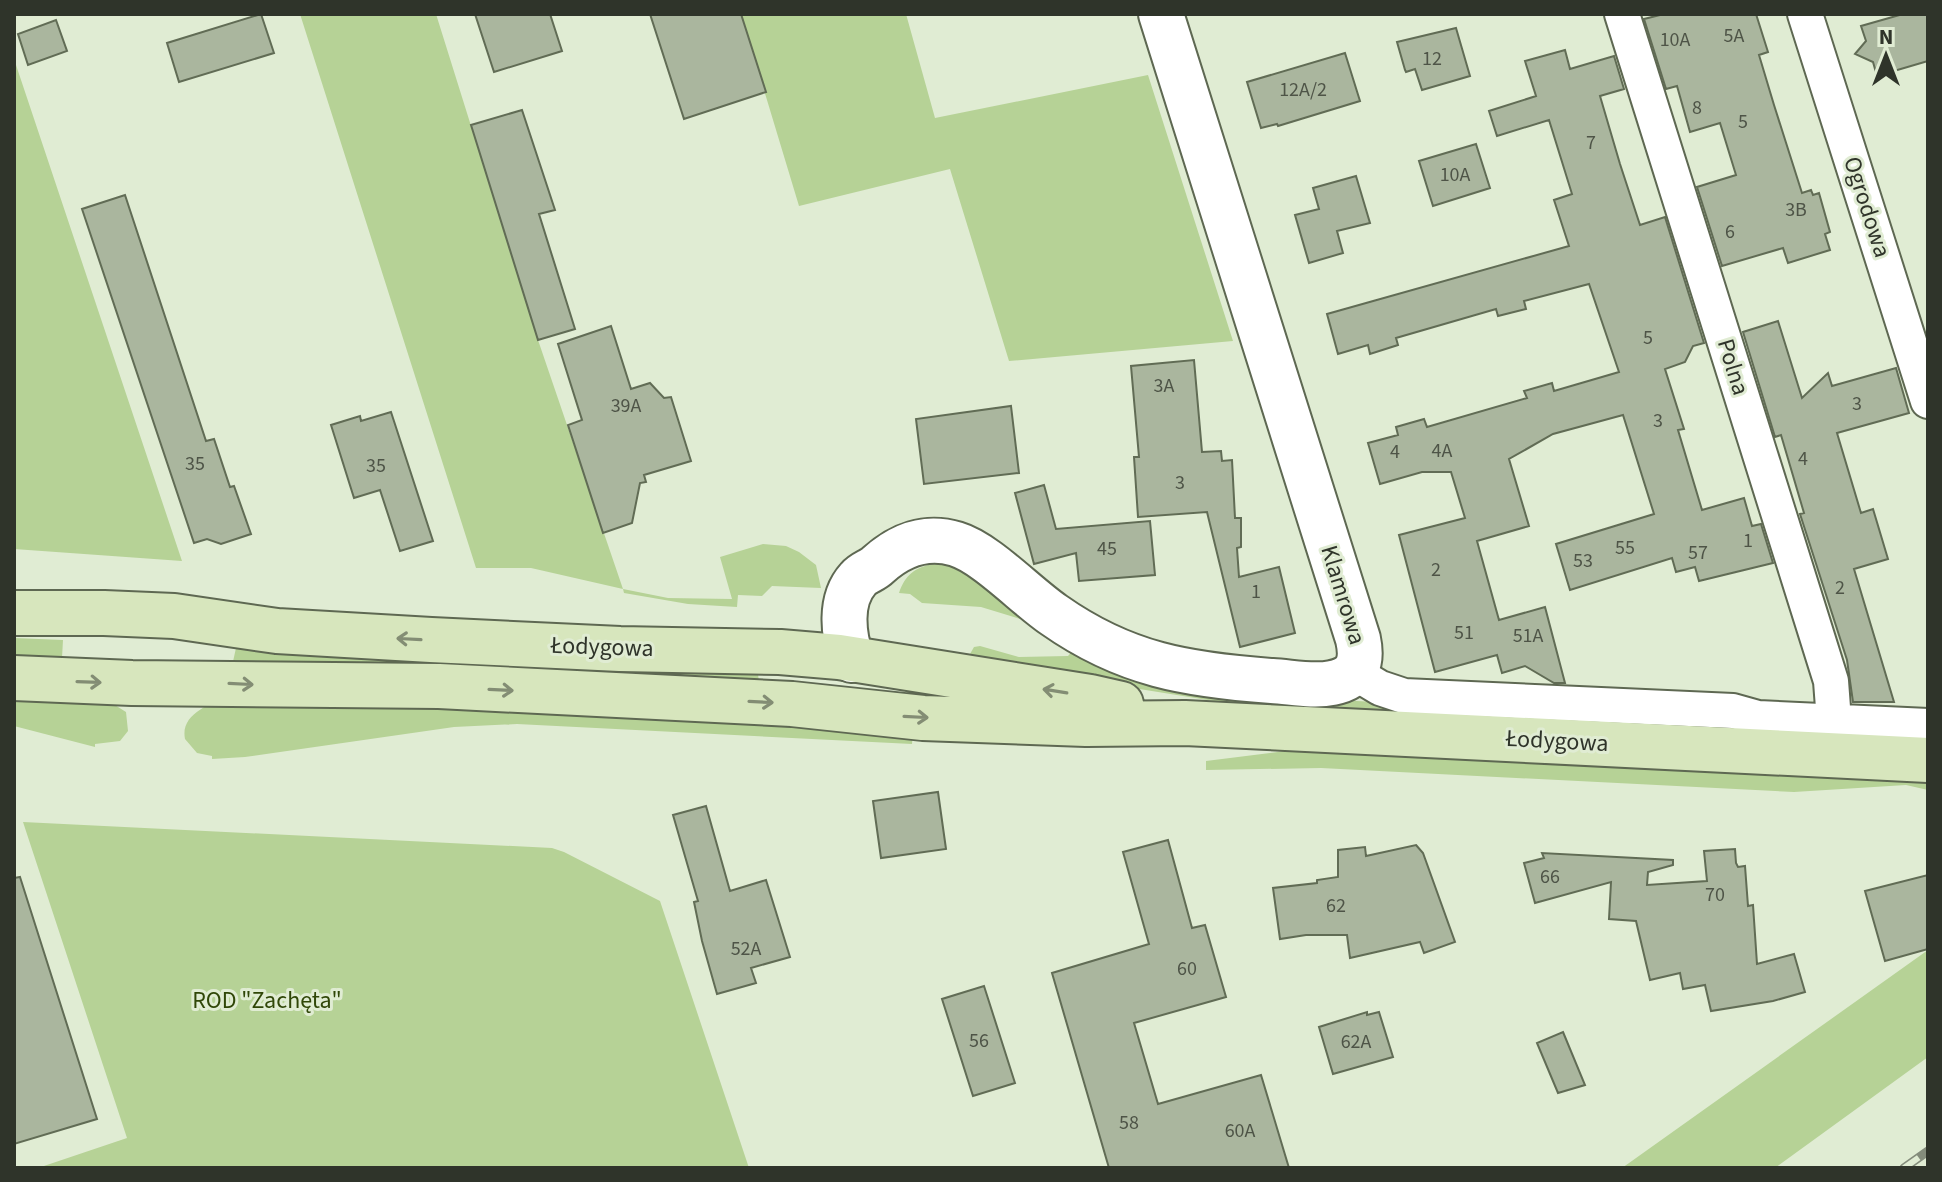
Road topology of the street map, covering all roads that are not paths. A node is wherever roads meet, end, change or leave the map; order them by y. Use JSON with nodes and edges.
{"nodes":[{"id":1,"x":1161,"y":14,"type":"edge"},
{"id":2,"x":1622,"y":14,"type":"edge"},
{"id":3,"x":1805,"y":14,"type":"edge"},
{"id":4,"x":1928,"y":401,"type":"edge"},
{"id":5,"x":14,"y":613,"type":"edge"},
{"id":6,"x":852,"y":660,"type":"junction"},
{"id":7,"x":1355,"y":673,"type":"junction"},
{"id":8,"x":14,"y":678,"type":"edge"},
{"id":9,"x":839,"y":708,"type":"junction"},
{"id":10,"x":1834,"y":721,"type":"junction"},
{"id":11,"x":1185,"y":723,"type":"junction"},
{"id":12,"x":1928,"y":726,"type":"edge"},
{"id":13,"x":1928,"y":760,"type":"edge"}],
"edges":[{"from":1,"to":7,"type":"street","name":"Klamrowa"},
{"from":2,"to":10,"type":"street","name":"Polna"},
{"from":3,"to":4,"type":"street","name":"Ogrodowa"},
{"from":6,"to":5,"type":"main road","name":"Łodygowa","one_way":true},
{"from":6,"to":7,"type":"street","name":"Klamrowa"},
{"from":6,"to":9,"type":"street","name":"Klamrowa"},
{"from":11,"to":6,"type":"main road","name":"Łodygowa","one_way":true},
{"from":7,"to":10,"type":"street"},
{"from":8,"to":9,"type":"main road","name":"Łodygowa","one_way":true},
{"from":9,"to":11,"type":"main road","name":"Łodygowa","one_way":true},
{"from":10,"to":12,"type":"street"},
{"from":11,"to":13,"type":"main road","name":"Łodygowa"}]}
